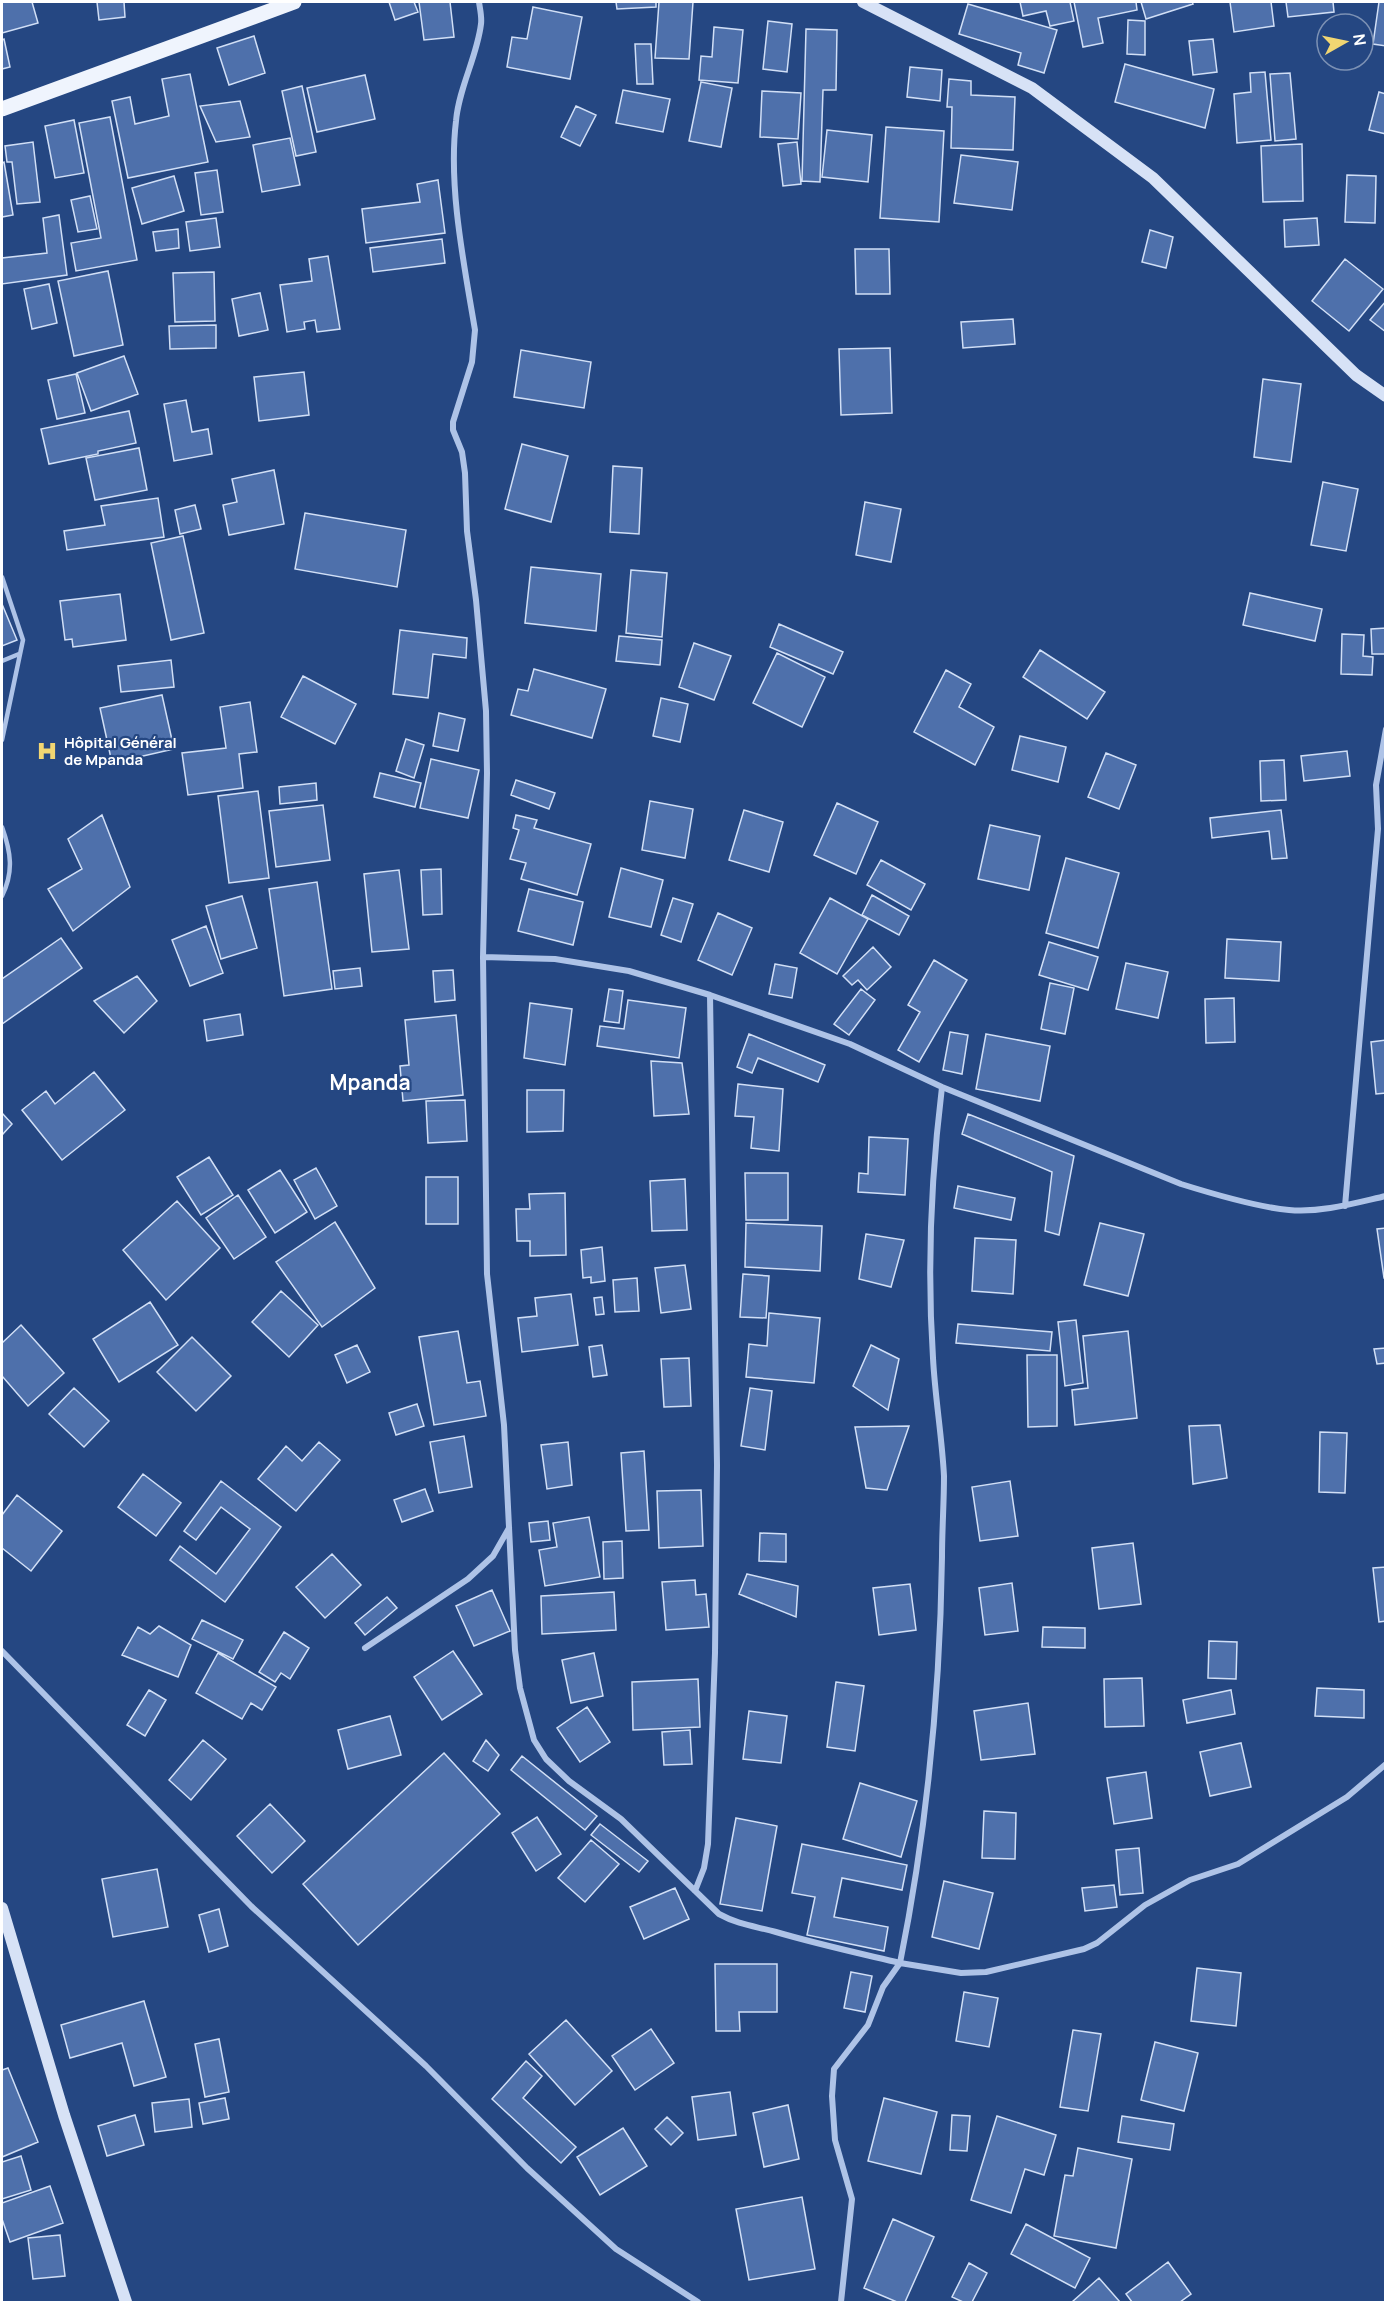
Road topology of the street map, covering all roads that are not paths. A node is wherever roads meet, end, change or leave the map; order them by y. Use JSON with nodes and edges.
{"nodes":[{"id":1,"x":294,"y":2,"type":"edge"},
{"id":2,"x":479,"y":2,"type":"edge"},
{"id":3,"x":863,"y":2,"type":"edge"},
{"id":4,"x":2,"y":109,"type":"edge"},
{"id":5,"x":1386,"y":396,"type":"edge"},
{"id":6,"x":2,"y":577,"type":"edge"},
{"id":7,"x":19,"y":654,"type":"junction"},
{"id":8,"x":2,"y":661,"type":"edge"},
{"id":9,"x":1386,"y":729,"type":"edge"},
{"id":10,"x":2,"y":740,"type":"edge"},
{"id":11,"x":2,"y":827,"type":"edge"},
{"id":12,"x":2,"y":896,"type":"edge"},
{"id":13,"x":483,"y":957,"type":"junction"},
{"id":14,"x":710,"y":995,"type":"junction"},
{"id":15,"x":942,"y":1087,"type":"junction"},
{"id":16,"x":1386,"y":1196,"type":"edge"},
{"id":17,"x":1344,"y":1206,"type":"junction"},
{"id":18,"x":509,"y":1527,"type":"junction"},
{"id":19,"x":365,"y":1648,"type":"dead end"},
{"id":20,"x":2,"y":1651,"type":"edge"},
{"id":21,"x":1386,"y":1764,"type":"edge"},
{"id":22,"x":695,"y":1891,"type":"junction"},
{"id":23,"x":2,"y":1908,"type":"edge"},
{"id":24,"x":900,"y":1963,"type":"junction"},
{"id":25,"x":126,"y":2302,"type":"edge"},
{"id":26,"x":698,"y":2302,"type":"edge"},
{"id":27,"x":842,"y":2302,"type":"edge"}],
"edges":[{"from":1,"to":4,"type":"main road"},
{"from":2,"to":13,"type":"street"},
{"from":3,"to":5,"type":"street"},
{"from":6,"to":7,"type":"lane"},
{"from":7,"to":8,"type":"lane"},
{"from":7,"to":10,"type":"lane"},
{"from":9,"to":17,"type":"street"},
{"from":11,"to":12,"type":"lane"},
{"from":13,"to":14,"type":"street"},
{"from":13,"to":18,"type":"street"},
{"from":14,"to":15,"type":"street"},
{"from":14,"to":22,"type":"street"},
{"from":15,"to":17,"type":"street"},
{"from":15,"to":24,"type":"street"},
{"from":16,"to":17,"type":"street"},
{"from":18,"to":19,"type":"street"},
{"from":18,"to":22,"type":"street"},
{"from":20,"to":26,"type":"street"},
{"from":21,"to":24,"type":"street"},
{"from":22,"to":24,"type":"street"},
{"from":23,"to":25,"type":"street"},
{"from":24,"to":27,"type":"street"}]}
